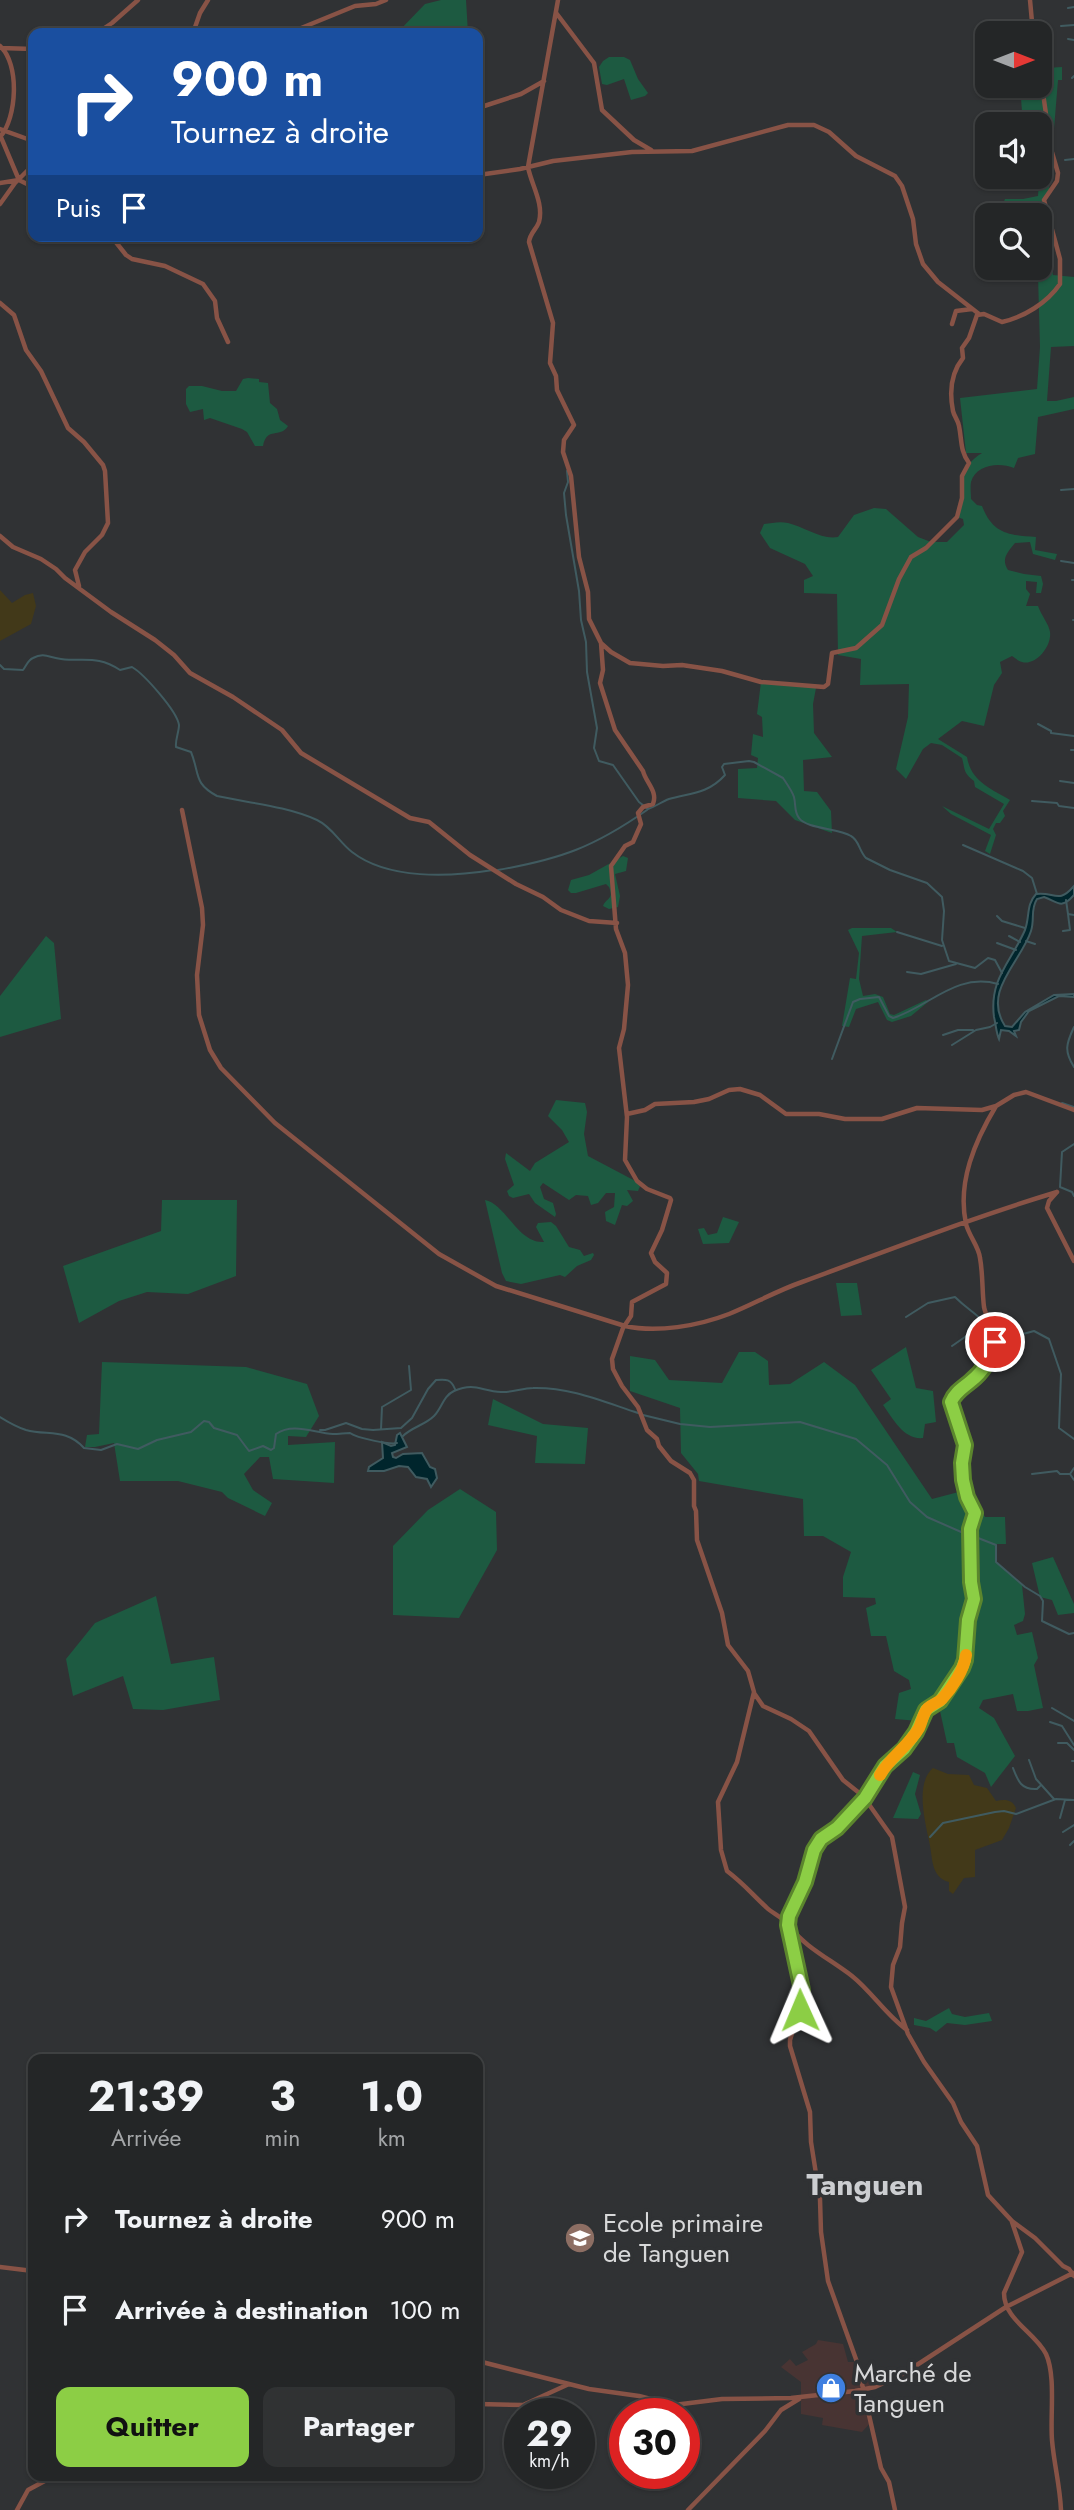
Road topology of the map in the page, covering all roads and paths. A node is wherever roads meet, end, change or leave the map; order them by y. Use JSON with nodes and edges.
{"nodes":[{"id":1,"x":138,"y":0,"type":"edge"},
{"id":2,"x":208,"y":0,"type":"edge"},
{"id":3,"x":386,"y":0,"type":"edge"},
{"id":4,"x":558,"y":0,"type":"edge"},
{"id":5,"x":1030,"y":0,"type":"edge"},
{"id":6,"x":557,"y":13,"type":"junction"},
{"id":7,"x":1032,"y":21,"type":"edge"},
{"id":8,"x":104,"y":28,"type":"edge"},
{"id":9,"x":195,"y":28,"type":"edge"},
{"id":10,"x":301,"y":28,"type":"edge"},
{"id":11,"x":1,"y":47,"type":"edge"},
{"id":12,"x":28,"y":49,"type":"edge"},
{"id":13,"x":544,"y":81,"type":"junction"},
{"id":14,"x":1044,"y":98,"type":"edge"},
{"id":15,"x":483,"y":106,"type":"edge"},
{"id":16,"x":1,"y":134,"type":"edge"},
{"id":17,"x":28,"y":140,"type":"edge"},
{"id":18,"x":654,"y":152,"type":"junction"},
{"id":19,"x":528,"y":167,"type":"junction"},
{"id":20,"x":28,"y":170,"type":"edge"},
{"id":21,"x":483,"y":174,"type":"edge"},
{"id":22,"x":19,"y":180,"type":"junction"},
{"id":23,"x":0,"y":183,"type":"edge"},
{"id":24,"x":28,"y":184,"type":"edge"},
{"id":25,"x":0,"y":204,"type":"edge"},
{"id":26,"x":115,"y":242,"type":"edge"},
{"id":27,"x":0,"y":303,"type":"edge"},
{"id":28,"x":973,"y":309,"type":"junction"},
{"id":29,"x":979,"y":314,"type":"junction"},
{"id":30,"x":951,"y":324,"type":"dead end"},
{"id":31,"x":228,"y":342,"type":"dead end"},
{"id":32,"x":1,"y":538,"type":"edge"},
{"id":33,"x":79,"y":587,"type":"junction"},
{"id":34,"x":601,"y":643,"type":"junction"},
{"id":35,"x":182,"y":810,"type":"dead end"},
{"id":36,"x":617,"y":923,"type":"junction"},
{"id":37,"x":996,"y":1106,"type":"junction"},
{"id":38,"x":1074,"y":1110,"type":"edge"},
{"id":39,"x":627,"y":1114,"type":"junction"},
{"id":40,"x":965,"y":1222,"type":"junction"},
{"id":41,"x":1074,"y":1261,"type":"edge"},
{"id":42,"x":625,"y":1326,"type":"junction"},
{"id":43,"x":754,"y":1692,"type":"junction"},
{"id":44,"x":865,"y":1798,"type":"junction"},
{"id":45,"x":788,"y":1925,"type":"junction"},
{"id":46,"x":907,"y":2030,"type":"junction"},
{"id":47,"x":1012,"y":2221,"type":"junction"},
{"id":48,"x":0,"y":2267,"type":"edge"},
{"id":49,"x":28,"y":2270,"type":"edge"},
{"id":50,"x":1074,"y":2274,"type":"edge"},
{"id":51,"x":1006,"y":2307,"type":"junction"},
{"id":52,"x":483,"y":2362,"type":"edge"},
{"id":53,"x":569,"y":2384,"type":"junction"},
{"id":54,"x":864,"y":2389,"type":"junction"},
{"id":55,"x":803,"y":2397,"type":"junction"},
{"id":56,"x":483,"y":2404,"type":"edge"},
{"id":57,"x":45,"y":2481,"type":"edge"},
{"id":58,"x":17,"y":2510,"type":"edge"},
{"id":59,"x":688,"y":2510,"type":"edge"},
{"id":60,"x":895,"y":2510,"type":"edge"},
{"id":61,"x":1061,"y":2510,"type":"edge"}],
"edges":[{"from":1,"to":8,"type":"street"},
{"from":2,"to":9,"type":"street"},
{"from":3,"to":10,"type":"street"},
{"from":4,"to":6,"type":"street"},
{"from":5,"to":7,"type":"street"},
{"from":6,"to":13,"type":"street"},
{"from":6,"to":18,"type":"street"},
{"from":11,"to":12,"type":"street"},
{"from":11,"to":16,"type":"street"},
{"from":13,"to":15,"type":"street"},
{"from":13,"to":19,"type":"street"},
{"from":14,"to":29,"type":"street"},
{"from":16,"to":17,"type":"street"},
{"from":16,"to":22,"type":"street"},
{"from":18,"to":19,"type":"street"},
{"from":18,"to":28,"type":"street"},
{"from":19,"to":21,"type":"street"},
{"from":19,"to":34,"type":"street"},
{"from":20,"to":22,"type":"street"},
{"from":22,"to":23,"type":"street"},
{"from":22,"to":24,"type":"street"},
{"from":22,"to":25,"type":"street"},
{"from":26,"to":31,"type":"street"},
{"from":27,"to":33,"type":"street"},
{"from":28,"to":29,"type":"street"},
{"from":28,"to":30,"type":"street"},
{"from":29,"to":34,"type":"street"},
{"from":32,"to":33,"type":"street"},
{"from":33,"to":36,"type":"street"},
{"from":34,"to":36,"type":"street"},
{"from":35,"to":42,"type":"street"},
{"from":36,"to":39,"type":"street"},
{"from":37,"to":38,"type":"street"},
{"from":37,"to":39,"type":"street"},
{"from":37,"to":40,"type":"street"},
{"from":39,"to":42,"type":"street"},
{"from":40,"to":41,"type":"street"},
{"from":40,"to":42,"type":"street"},
{"from":40,"to":44,"type":"street"},
{"from":42,"to":43,"type":"street"},
{"from":43,"to":44,"type":"street"},
{"from":43,"to":45,"type":"street"},
{"from":44,"to":45,"type":"street"},
{"from":44,"to":46,"type":"street"},
{"from":45,"to":46,"type":"street"},
{"from":45,"to":54,"type":"street"},
{"from":46,"to":47,"type":"street"},
{"from":47,"to":50,"type":"street"},
{"from":47,"to":51,"type":"street"},
{"from":48,"to":49,"type":"street"},
{"from":50,"to":51,"type":"street"},
{"from":51,"to":54,"type":"street"},
{"from":51,"to":61,"type":"street"},
{"from":52,"to":53,"type":"street"},
{"from":53,"to":55,"type":"street"},
{"from":53,"to":56,"type":"street"},
{"from":54,"to":55,"type":"street"},
{"from":54,"to":60,"type":"street"},
{"from":55,"to":59,"type":"street"},
{"from":57,"to":58,"type":"street"}]}
